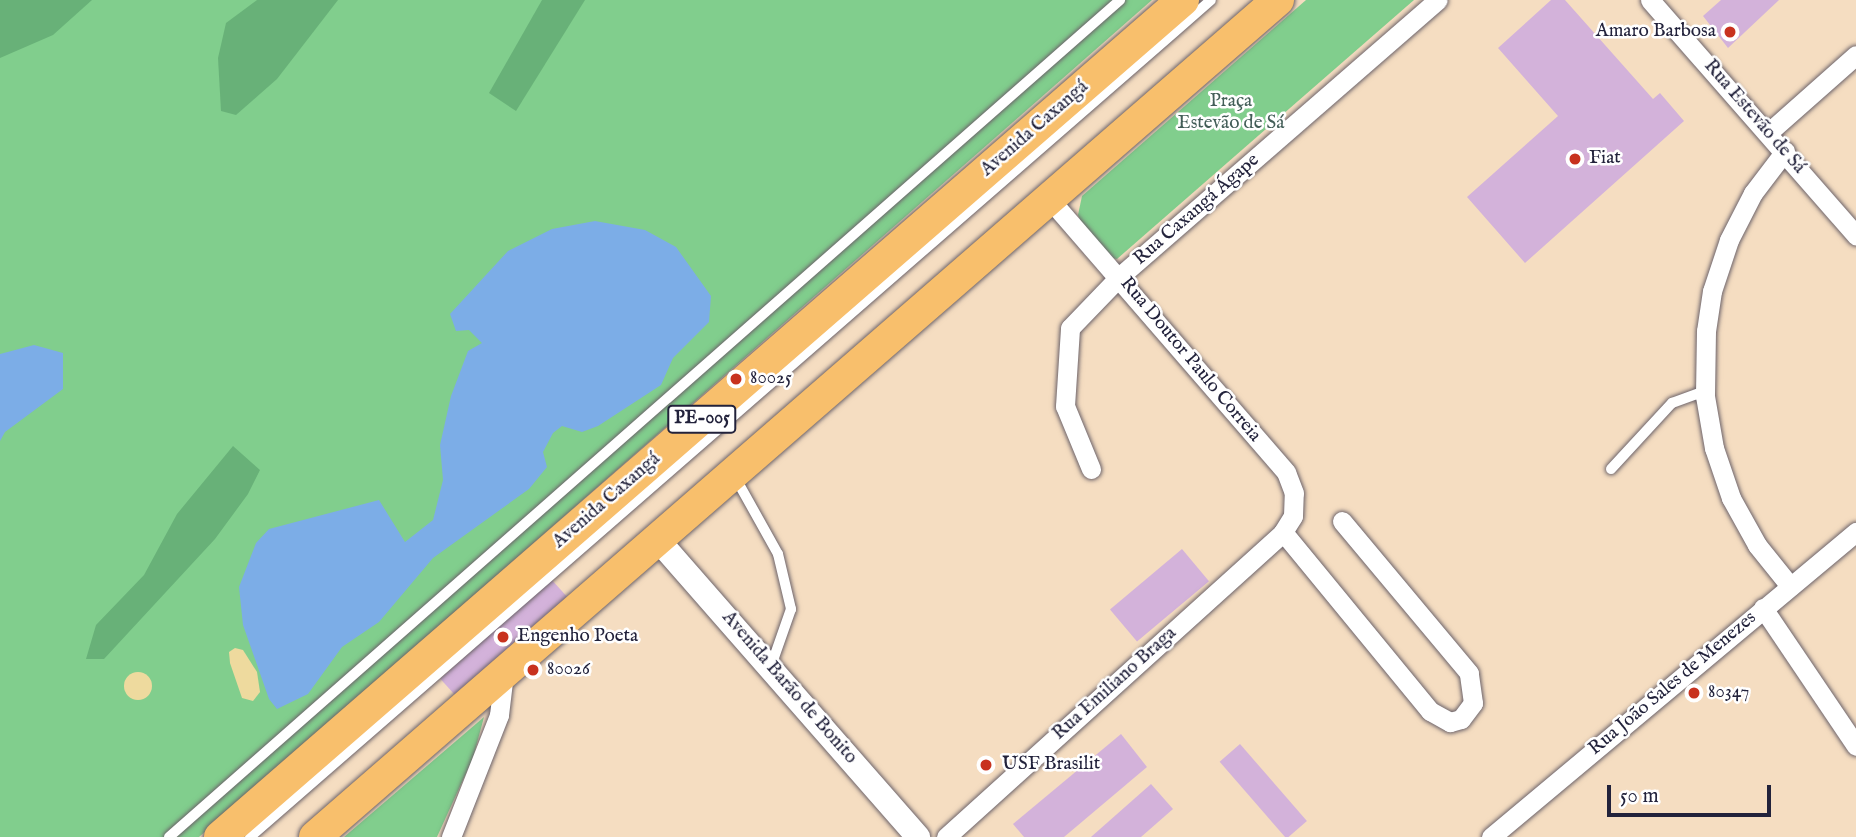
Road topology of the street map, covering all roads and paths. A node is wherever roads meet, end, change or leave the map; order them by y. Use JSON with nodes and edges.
{"nodes":[{"id":1,"x":1121,"y":0,"type":"edge"},
{"id":2,"x":1184,"y":0,"type":"edge"},
{"id":3,"x":1211,"y":0,"type":"edge"},
{"id":4,"x":1259,"y":0,"type":"edge"},
{"id":5,"x":1278,"y":0,"type":"edge"},
{"id":6,"x":1438,"y":0,"type":"edge"},
{"id":7,"x":1650,"y":0,"type":"edge"},
{"id":8,"x":1856,"y":55,"type":"edge"},
{"id":9,"x":1769,"y":132,"type":"junction"},
{"id":10,"x":1785,"y":151,"type":"junction"},
{"id":11,"x":1050,"y":200,"type":"junction"},
{"id":12,"x":1856,"y":235,"type":"edge"},
{"id":13,"x":1119,"y":277,"type":"junction"},
{"id":14,"x":1705,"y":391,"type":"junction"},
{"id":15,"x":1091,"y":468,"type":"dead end"},
{"id":16,"x":1611,"y":469,"type":"dead end"},
{"id":17,"x":734,"y":474,"type":"junction"},
{"id":18,"x":1342,"y":522,"type":"dead end"},
{"id":19,"x":1283,"y":532,"type":"junction"},
{"id":20,"x":1856,"y":532,"type":"edge"},
{"id":21,"x":658,"y":540,"type":"junction"},
{"id":22,"x":1790,"y":586,"type":"junction"},
{"id":23,"x":1763,"y":608,"type":"junction"},
{"id":24,"x":770,"y":667,"type":"junction"},
{"id":25,"x":504,"y":673,"type":"junction"},
{"id":26,"x":1856,"y":746,"type":"edge"},
{"id":27,"x":311,"y":832,"type":"edge"},
{"id":28,"x":169,"y":837,"type":"edge"},
{"id":29,"x":220,"y":837,"type":"edge"},
{"id":30,"x":250,"y":837,"type":"edge"},
{"id":31,"x":451,"y":837,"type":"edge"},
{"id":32,"x":918,"y":837,"type":"edge"},
{"id":33,"x":946,"y":837,"type":"edge"},
{"id":34,"x":1491,"y":837,"type":"edge"}],
"edges":[{"from":1,"to":28,"type":"lane"},
{"from":2,"to":29,"type":"main road","name":"Avenida Caxangá","number":"PE-005"},
{"from":3,"to":30,"type":"lane"},
{"from":4,"to":27,"type":"lane"},
{"from":5,"to":11,"type":"main road","number":"PE-005"},
{"from":6,"to":13,"type":"street","name":"Rua Caxangá Ágape"},
{"from":7,"to":9,"type":"street","name":"Rua Estevão de Sá"},
{"from":8,"to":9,"type":"street"},
{"from":9,"to":10,"type":"street","name":"Rua Estevão de Sá"},
{"from":10,"to":12,"type":"street","name":"Rua Estevão de Sá"},
{"from":10,"to":14,"type":"street"},
{"from":11,"to":13,"type":"street","name":"Rua Doutor Paulo Correia"},
{"from":11,"to":17,"type":"main road","number":"PE-005"},
{"from":13,"to":15,"type":"street","name":"Rua Caxangá Ágape"},
{"from":13,"to":19,"type":"street","name":"Rua Doutor Paulo Correia"},
{"from":14,"to":16,"type":"lane"},
{"from":14,"to":22,"type":"street"},
{"from":17,"to":21,"type":"main road","number":"PE-005"},
{"from":17,"to":24,"type":"lane"},
{"from":18,"to":19,"type":"street"},
{"from":19,"to":33,"type":"street","name":"Rua Emiliano Braga"},
{"from":20,"to":22,"type":"street","name":"Rua João Sales de Menezes"},
{"from":21,"to":24,"type":"street","name":"Avenida Barão de Bonito"},
{"from":21,"to":25,"type":"main road","number":"PE-005"},
{"from":22,"to":23,"type":"street","name":"Rua João Sales de Menezes"},
{"from":23,"to":26,"type":"street"},
{"from":23,"to":34,"type":"street","name":"Rua João Sales de Menezes"},
{"from":24,"to":32,"type":"street","name":"Avenida Barão de Bonito"},
{"from":25,"to":27,"type":"main road","number":"PE-005"},
{"from":25,"to":31,"type":"street"}]}
